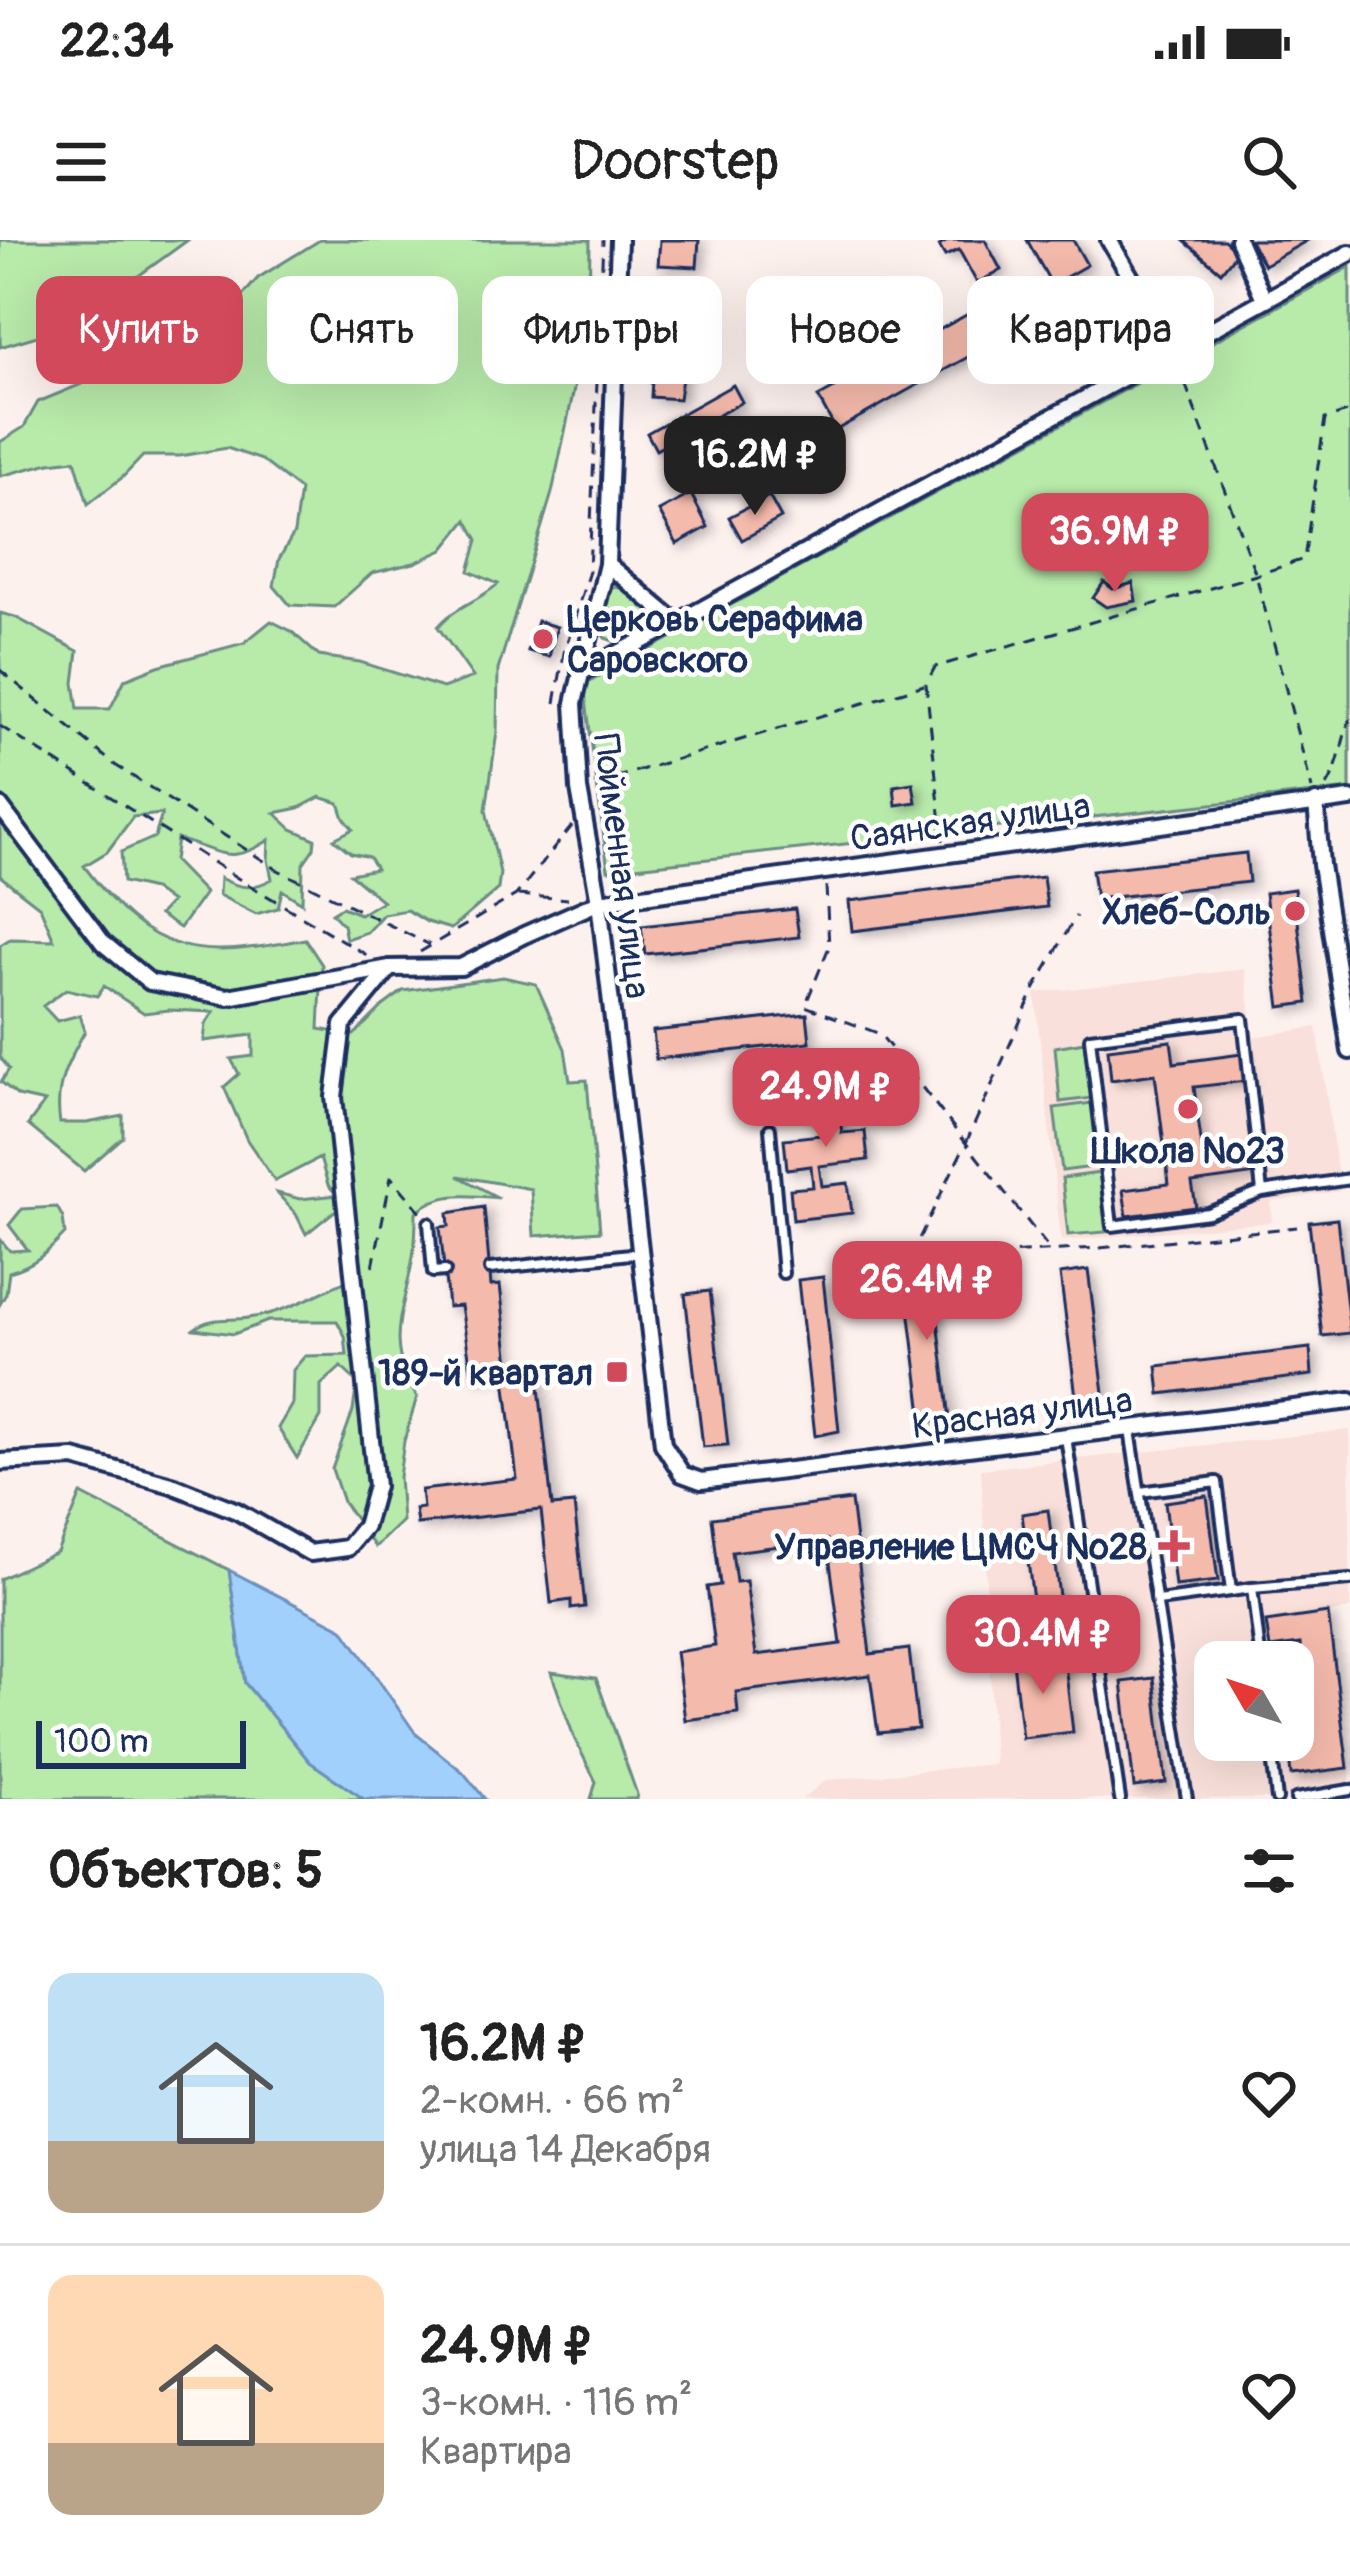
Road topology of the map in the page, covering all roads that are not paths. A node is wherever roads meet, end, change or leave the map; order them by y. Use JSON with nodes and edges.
{"nodes":[{"id":1,"x":619,"y":240,"type":"edge"},
{"id":2,"x":1109,"y":240,"type":"edge"},
{"id":3,"x":1238,"y":240,"type":"edge"},
{"id":4,"x":1350,"y":253,"type":"edge"},
{"id":5,"x":1130,"y":276,"type":"edge"},
{"id":6,"x":1264,"y":299,"type":"junction"},
{"id":7,"x":1214,"y":327,"type":"edge"},
{"id":8,"x":1110,"y":384,"type":"edge"},
{"id":9,"x":608,"y":564,"type":"junction"},
{"id":10,"x":677,"y":623,"type":"junction"},
{"id":11,"x":580,"y":673,"type":"junction"},
{"id":12,"x":1350,"y":799,"type":"edge"},
{"id":13,"x":1316,"y":802,"type":"junction"},
{"id":14,"x":0,"y":806,"type":"edge"},
{"id":15,"x":599,"y":902,"type":"junction"},
{"id":16,"x":390,"y":968,"type":"junction"},
{"id":17,"x":1350,"y":1051,"type":"edge"},
{"id":18,"x":770,"y":1129,"type":"dead end"},
{"id":19,"x":1350,"y":1179,"type":"edge"},
{"id":20,"x":1262,"y":1192,"type":"junction"},
{"id":21,"x":429,"y":1223,"type":"road end"},
{"id":22,"x":640,"y":1253,"type":"junction"},
{"id":23,"x":490,"y":1269,"type":"dead end"},
{"id":24,"x":445,"y":1271,"type":"dead end"},
{"id":25,"x":783,"y":1273,"type":"dead end"},
{"id":26,"x":1350,"y":1401,"type":"edge"},
{"id":27,"x":1129,"y":1429,"type":"junction"},
{"id":28,"x":1066,"y":1437,"type":"junction"},
{"id":29,"x":0,"y":1462,"type":"edge"},
{"id":30,"x":701,"y":1481,"type":"joint"},
{"id":31,"x":1140,"y":1492,"type":"junction"},
{"id":32,"x":1350,"y":1580,"type":"edge"},
{"id":33,"x":1252,"y":1588,"type":"junction"},
{"id":34,"x":1231,"y":1591,"type":"junction"},
{"id":35,"x":1158,"y":1601,"type":"junction"},
{"id":36,"x":1258,"y":1641,"type":"edge"},
{"id":37,"x":1272,"y":1761,"type":"edge"},
{"id":38,"x":1350,"y":1790,"type":"edge"},
{"id":39,"x":1326,"y":1797,"type":"edge"},
{"id":40,"x":1120,"y":1799,"type":"edge"},
{"id":41,"x":1187,"y":1799,"type":"edge"},
{"id":42,"x":1277,"y":1799,"type":"edge"},
{"id":43,"x":1296,"y":1799,"type":"edge"}],
"edges":[{"from":1,"to":9,"type":"street","name":"Пойменная улица"},
{"from":2,"to":5,"type":"street"},
{"from":3,"to":6,"type":"street"},
{"from":4,"to":6,"type":"street"},
{"from":6,"to":7,"type":"street"},
{"from":8,"to":10,"type":"street"},
{"from":9,"to":10,"type":"street"},
{"from":9,"to":11,"type":"street","name":"Пойменная улица"},
{"from":10,"to":11,"type":"street"},
{"from":11,"to":15,"type":"street","name":"Пойменная улица"},
{"from":12,"to":13,"type":"street","name":"Саянская улица"},
{"from":13,"to":15,"type":"street","name":"Саянская улица"},
{"from":13,"to":17,"type":"street"},
{"from":14,"to":16,"type":"street","name":"Саянская улица"},
{"from":15,"to":16,"type":"street","name":"Саянская улица"},
{"from":15,"to":22,"type":"street","name":"Пойменная улица"},
{"from":16,"to":29,"type":"street"},
{"from":18,"to":25,"type":"lane"},
{"from":19,"to":20,"type":"lane"},
{"from":20,"to":20,"type":"lane"},
{"from":21,"to":24,"type":"lane"},
{"from":22,"to":23,"type":"lane"},
{"from":22,"to":30,"type":"street","name":"Пойменная улица"},
{"from":26,"to":27,"type":"street","name":"Красная улица"},
{"from":27,"to":28,"type":"street","name":"Красная улица"},
{"from":27,"to":31,"type":"lane"},
{"from":28,"to":30,"type":"street","name":"Красная улица"},
{"from":28,"to":40,"type":"lane"},
{"from":31,"to":34,"type":"lane"},
{"from":31,"to":35,"type":"lane"},
{"from":32,"to":33,"type":"lane"},
{"from":33,"to":34,"type":"lane"},
{"from":33,"to":36,"type":"lane"},
{"from":34,"to":35,"type":"lane"},
{"from":35,"to":41,"type":"lane"},
{"from":37,"to":42,"type":"lane"},
{"from":38,"to":39,"type":"lane"},
{"from":39,"to":43,"type":"lane"}]}
